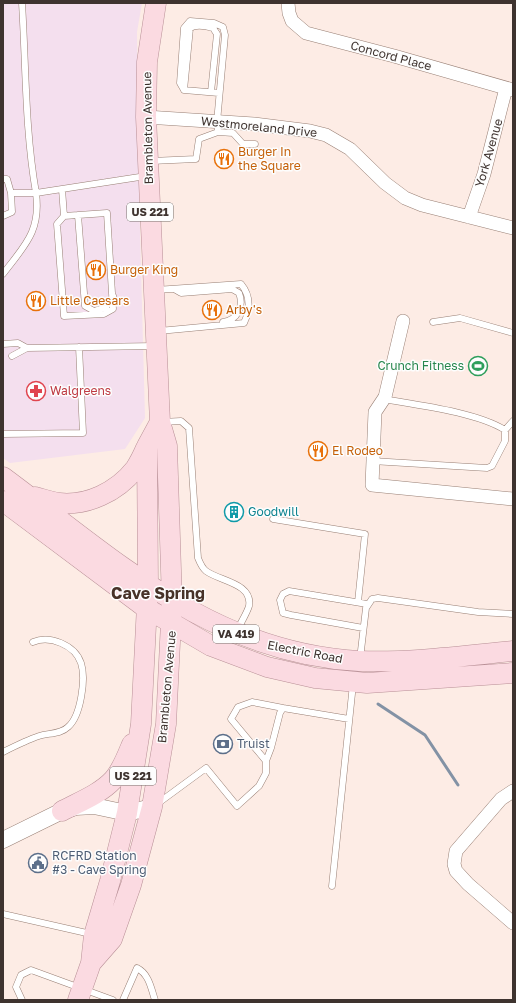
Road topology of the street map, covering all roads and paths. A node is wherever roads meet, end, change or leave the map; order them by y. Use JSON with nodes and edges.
{"nodes":[{"id":1,"x":22,"y":3,"type":"edge"},
{"id":2,"x":156,"y":3,"type":"edge"},
{"id":3,"x":288,"y":3,"type":"edge"},
{"id":4,"x":510,"y":89,"type":"edge"},
{"id":5,"x":184,"y":90,"type":"junction"},
{"id":6,"x":211,"y":92,"type":"junction"},
{"id":7,"x":219,"y":93,"type":"junction"},
{"id":8,"x":146,"y":117,"type":"junction"},
{"id":9,"x":217,"y":127,"type":"junction"},
{"id":10,"x":255,"y":144,"type":"dead end"},
{"id":11,"x":148,"y":168,"type":"junction"},
{"id":12,"x":3,"y":179,"type":"edge"},
{"id":13,"x":62,"y":189,"type":"junction"},
{"id":14,"x":11,"y":193,"type":"junction"},
{"id":15,"x":36,"y":193,"type":"junction"},
{"id":16,"x":78,"y":215,"type":"junction"},
{"id":17,"x":3,"y":216,"type":"edge"},
{"id":18,"x":64,"y":216,"type":"junction"},
{"id":19,"x":469,"y":217,"type":"junction"},
{"id":20,"x":513,"y":228,"type":"edge"},
{"id":21,"x":3,"y":274,"type":"edge"},
{"id":22,"x":174,"y":289,"type":"junction"},
{"id":23,"x":154,"y":291,"type":"junction"},
{"id":24,"x":113,"y":296,"type":"junction"},
{"id":25,"x":403,"y":321,"type":"dead end"},
{"id":26,"x":433,"y":322,"type":"dead end"},
{"id":27,"x":202,"y":327,"type":"junction"},
{"id":28,"x":513,"y":333,"type":"edge"},
{"id":29,"x":156,"y":338,"type":"junction"},
{"id":30,"x":3,"y":344,"type":"edge"},
{"id":31,"x":79,"y":347,"type":"junction"},
{"id":32,"x":27,"y":348,"type":"junction"},
{"id":33,"x":12,"y":356,"type":"dead end"},
{"id":34,"x":383,"y":399,"type":"junction"},
{"id":35,"x":513,"y":421,"type":"edge"},
{"id":36,"x":160,"y":422,"type":"junction"},
{"id":37,"x":505,"y":430,"type":"junction"},
{"id":38,"x":3,"y":434,"type":"edge"},
{"id":39,"x":147,"y":446,"type":"junction"},
{"id":40,"x":372,"y":461,"type":"junction"},
{"id":41,"x":3,"y":477,"type":"edge"},
{"id":42,"x":26,"y":494,"type":"junction"},
{"id":43,"x":513,"y":499,"type":"edge"},
{"id":44,"x":3,"y":501,"type":"edge"},
{"id":45,"x":273,"y":519,"type":"dead end"},
{"id":46,"x":148,"y":585,"type":"junction"},
{"id":47,"x":172,"y":600,"type":"junction"},
{"id":48,"x":357,"y":602,"type":"junction"},
{"id":49,"x":367,"y":604,"type":"junction"},
{"id":50,"x":146,"y":608,"type":"junction"},
{"id":51,"x":513,"y":614,"type":"edge"},
{"id":52,"x":172,"y":623,"type":"junction"},
{"id":53,"x":363,"y":628,"type":"junction"},
{"id":54,"x":236,"y":634,"type":"junction"},
{"id":55,"x":33,"y":642,"type":"dead end"},
{"id":56,"x":513,"y":651,"type":"edge"},
{"id":57,"x":410,"y":660,"type":"junction"},
{"id":58,"x":359,"y":661,"type":"junction"},
{"id":59,"x":513,"y":673,"type":"edge"},
{"id":60,"x":354,"y":682,"type":"junction"},
{"id":61,"x":283,"y":708,"type":"junction"},
{"id":62,"x":349,"y":719,"type":"junction"},
{"id":63,"x":141,"y":724,"type":"junction"},
{"id":64,"x":3,"y":752,"type":"edge"},
{"id":65,"x":266,"y":761,"type":"junction"},
{"id":66,"x":513,"y":791,"type":"edge"},
{"id":67,"x":152,"y":806,"type":"junction"},
{"id":68,"x":62,"y":811,"type":"junction"},
{"id":69,"x":127,"y":813,"type":"junction"},
{"id":70,"x":3,"y":840,"type":"edge"},
{"id":71,"x":332,"y":886,"type":"dead end"},
{"id":72,"x":3,"y":914,"type":"edge"},
{"id":73,"x":513,"y":923,"type":"edge"},
{"id":74,"x":94,"y":935,"type":"junction"},
{"id":75,"x":91,"y":963,"type":"junction"},
{"id":76,"x":80,"y":994,"type":"edge"},
{"id":77,"x":22,"y":1000,"type":"edge"},
{"id":78,"x":112,"y":1000,"type":"edge"},
{"id":79,"x":123,"y":1000,"type":"edge"},
{"id":80,"x":155,"y":1000,"type":"edge"}],
"edges":[{"from":1,"to":15,"type":"lane"},
{"from":2,"to":8,"type":"main road","name":"Brambleton Avenue","number":"US 221"},
{"from":3,"to":4,"type":"street","name":"Concord Place"},
{"from":4,"to":19,"type":"street","name":"York Avenue"},
{"from":5,"to":6,"type":"lane"},
{"from":5,"to":6,"type":"lane"},
{"from":5,"to":7,"type":"lane"},
{"from":6,"to":7,"type":"lane"},
{"from":7,"to":9,"type":"lane"},
{"from":8,"to":9,"type":"street","name":"Westmoreland Drive"},
{"from":8,"to":11,"type":"main road","name":"Brambleton Avenue","number":"US 221"},
{"from":9,"to":10,"type":"lane"},
{"from":9,"to":11,"type":"lane"},
{"from":9,"to":19,"type":"street","name":"Westmoreland Drive"},
{"from":11,"to":13,"type":"lane"},
{"from":11,"to":23,"type":"main road","name":"Brambleton Avenue","number":"US 221"},
{"from":12,"to":14,"type":"lane"},
{"from":13,"to":15,"type":"lane"},
{"from":13,"to":18,"type":"lane"},
{"from":14,"to":15,"type":"lane"},
{"from":14,"to":17,"type":"lane"},
{"from":15,"to":21,"type":"lane"},
{"from":16,"to":18,"type":"lane"},
{"from":16,"to":24,"type":"lane"},
{"from":16,"to":24,"type":"lane"},
{"from":18,"to":24,"type":"lane"},
{"from":19,"to":20,"type":"street","name":"Westmoreland Drive"},
{"from":22,"to":23,"type":"lane"},
{"from":22,"to":27,"type":"lane"},
{"from":22,"to":27,"type":"lane"},
{"from":23,"to":29,"type":"main road","name":"Brambleton Avenue","number":"US 221"},
{"from":25,"to":34,"type":"street"},
{"from":26,"to":28,"type":"lane"},
{"from":27,"to":29,"type":"lane"},
{"from":29,"to":31,"type":"lane"},
{"from":29,"to":36,"type":"main road","name":"Brambleton Avenue","number":"US 221"},
{"from":30,"to":32,"type":"lane"},
{"from":31,"to":32,"type":"lane"},
{"from":31,"to":38,"type":"lane"},
{"from":32,"to":33,"type":"lane"},
{"from":34,"to":37,"type":"lane"},
{"from":34,"to":40,"type":"street"},
{"from":35,"to":37,"type":"lane"},
{"from":36,"to":39,"type":"main road","name":"Brambleton Avenue","number":"US 221"},
{"from":36,"to":47,"type":"main road","name":"Brambleton Avenue","number":"US 221"},
{"from":36,"to":54,"type":"lane"},
{"from":37,"to":40,"type":"lane"},
{"from":39,"to":42,"type":"main road"},
{"from":39,"to":46,"type":"main road","name":"Brambleton Avenue","number":"US 221"},
{"from":40,"to":43,"type":"street"},
{"from":41,"to":42,"type":"main road","name":"Electric Road","number":"VA 419"},
{"from":42,"to":46,"type":"main road","name":"Electric Road","number":"VA 419"},
{"from":44,"to":50,"type":"main road","name":"Electric Road","number":"VA 419"},
{"from":45,"to":48,"type":"lane"},
{"from":46,"to":47,"type":"main road","name":"Electric Road","number":"VA 419"},
{"from":46,"to":50,"type":"main road","name":"Brambleton Avenue","number":"US 221"},
{"from":47,"to":52,"type":"main road","name":"Brambleton Avenue","number":"US 221"},
{"from":47,"to":54,"type":"main road","name":"Electric Road","number":"VA 419"},
{"from":48,"to":49,"type":"lane"},
{"from":48,"to":53,"type":"lane"},
{"from":49,"to":51,"type":"lane"},
{"from":49,"to":53,"type":"lane"},
{"from":50,"to":52,"type":"main road","name":"Electric Road","number":"VA 419"},
{"from":50,"to":63,"type":"main road","name":"Brambleton Avenue","number":"US 221"},
{"from":52,"to":60,"type":"main road","name":"Electric Road","number":"VA 419"},
{"from":52,"to":67,"type":"main road","name":"Brambleton Avenue","number":"US 221"},
{"from":53,"to":58,"type":"lane"},
{"from":54,"to":58,"type":"main road","name":"Electric Road","number":"VA 419"},
{"from":55,"to":64,"type":"lane"},
{"from":56,"to":57,"type":"main road","name":"Electric Road","number":"VA 419"},
{"from":57,"to":58,"type":"main road","name":"Electric Road","number":"VA 419"},
{"from":57,"to":60,"type":"main road"},
{"from":59,"to":60,"type":"main road","name":"Electric Road","number":"VA 419"},
{"from":60,"to":62,"type":"lane"},
{"from":61,"to":62,"type":"lane"},
{"from":61,"to":65,"type":"lane"},
{"from":61,"to":65,"type":"lane"},
{"from":62,"to":71,"type":"lane"},
{"from":63,"to":68,"type":"main road"},
{"from":63,"to":69,"type":"main road","name":"Brambleton Avenue","number":"US 221"},
{"from":65,"to":67,"type":"lane"},
{"from":66,"to":73,"type":"street"},
{"from":67,"to":69,"type":"street"},
{"from":67,"to":75,"type":"main road","name":"Brambleton Avenue","number":"US 221"},
{"from":68,"to":69,"type":"street"},
{"from":68,"to":70,"type":"street"},
{"from":69,"to":74,"type":"main road","name":"Brambleton Avenue","number":"US 221"},
{"from":72,"to":74,"type":"lane"},
{"from":74,"to":75,"type":"main road","name":"Brambleton Avenue","number":"US 221"},
{"from":75,"to":76,"type":"main road","name":"Brambleton Avenue","number":"US 221"},
{"from":76,"to":77,"type":"lane"},
{"from":76,"to":78,"type":"lane"},
{"from":79,"to":80,"type":"lane"}]}
